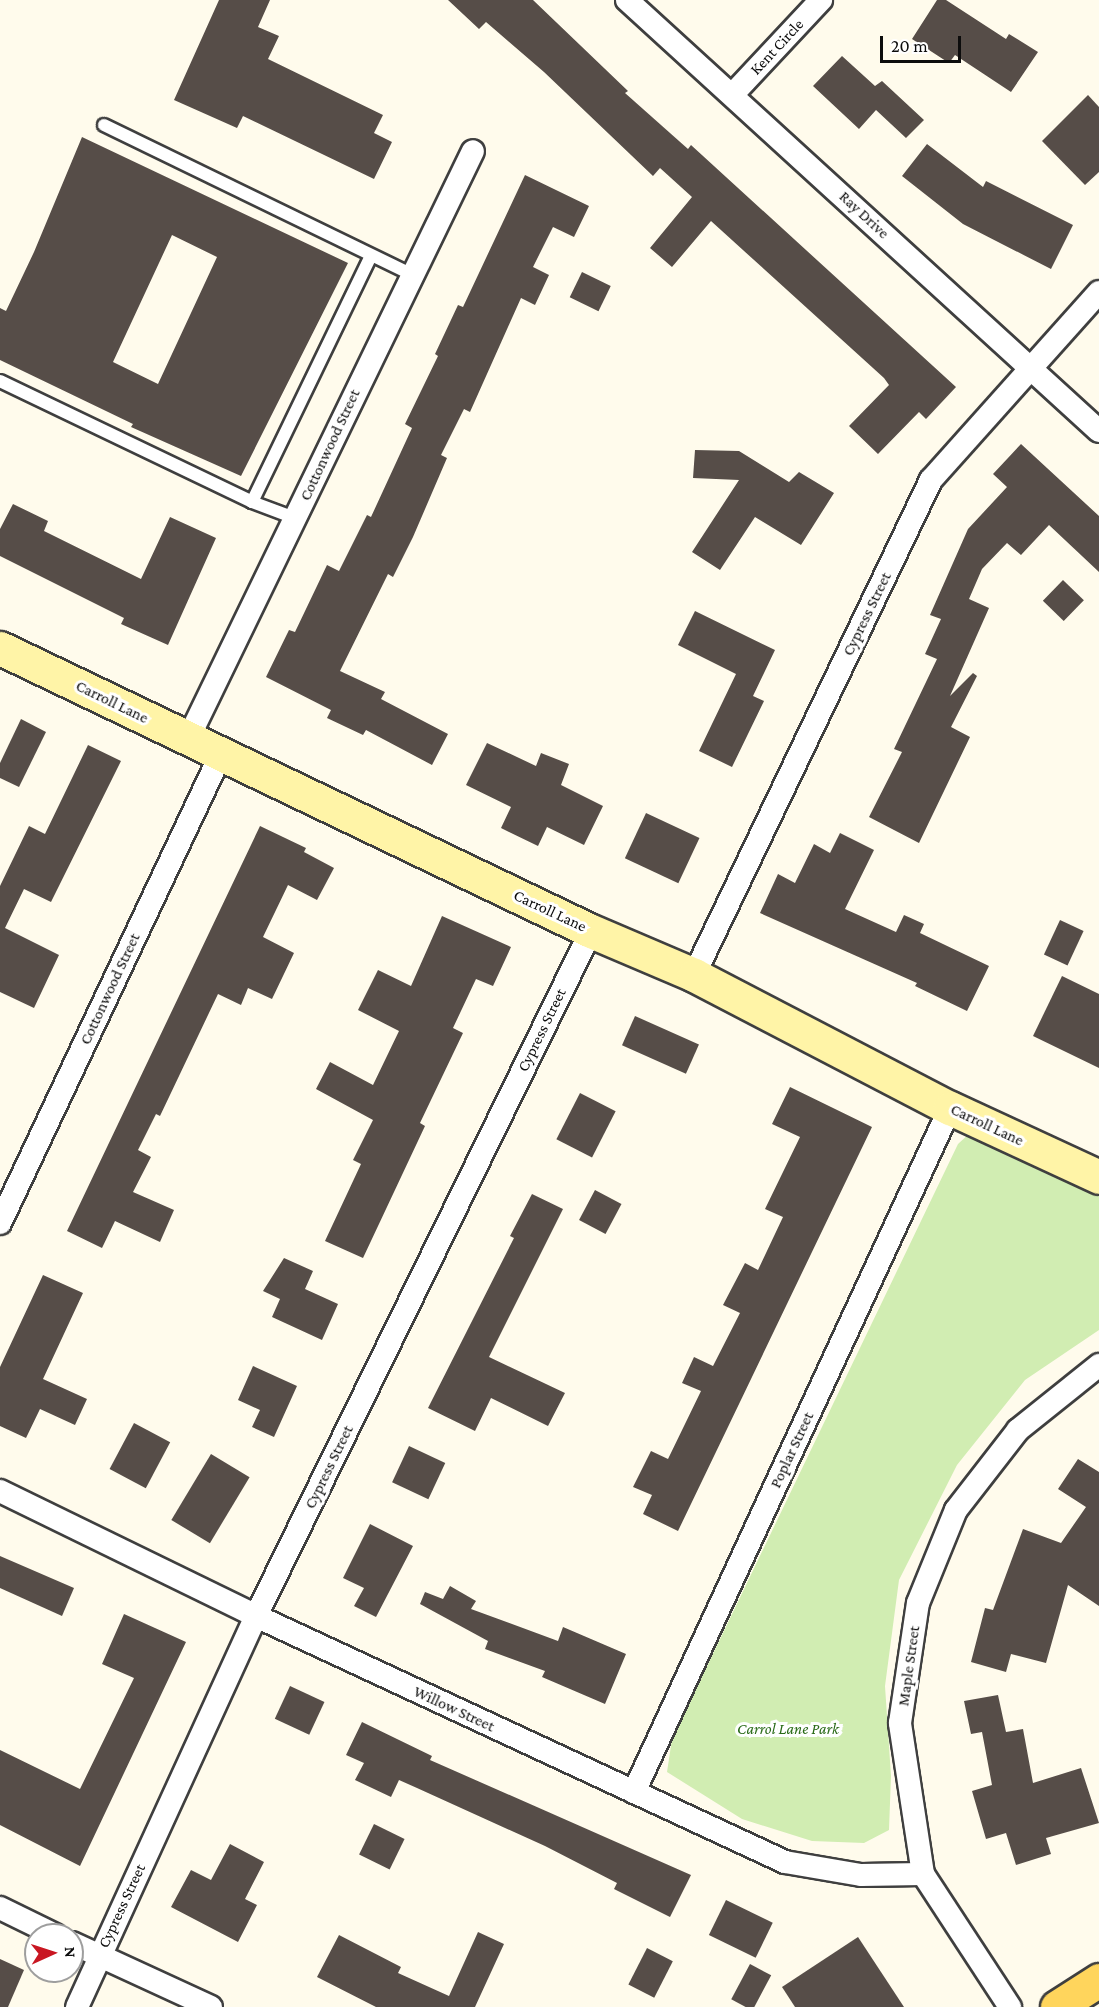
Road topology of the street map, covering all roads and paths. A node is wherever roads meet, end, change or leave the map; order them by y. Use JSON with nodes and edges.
{"nodes":[{"id":1,"x":627,"y":0,"type":"edge"},
{"id":2,"x":821,"y":0,"type":"edge"},
{"id":3,"x":733,"y":94,"type":"junction"},
{"id":4,"x":104,"y":125,"type":"dead end"},
{"id":5,"x":473,"y":151,"type":"dead end"},
{"id":6,"x":371,"y":256,"type":"junction"},
{"id":7,"x":411,"y":274,"type":"junction"},
{"id":8,"x":1099,"y":292,"type":"edge"},
{"id":9,"x":1031,"y":369,"type":"junction"},
{"id":10,"x":0,"y":381,"type":"edge"},
{"id":11,"x":1099,"y":431,"type":"edge"},
{"id":12,"x":252,"y":502,"type":"junction"},
{"id":13,"x":295,"y":518,"type":"junction"},
{"id":14,"x":0,"y":648,"type":"edge"},
{"id":15,"x":188,"y":739,"type":"junction"},
{"id":16,"x":221,"y":754,"type":"junction"},
{"id":17,"x":591,"y":931,"type":"junction"},
{"id":18,"x":694,"y":975,"type":"junction"},
{"id":19,"x":950,"y":1108,"type":"junction"},
{"id":20,"x":1099,"y":1177,"type":"edge"},
{"id":21,"x":0,"y":1223,"type":"edge"},
{"id":22,"x":1099,"y":1365,"type":"edge"},
{"id":23,"x":0,"y":1491,"type":"edge"},
{"id":24,"x":256,"y":1616,"type":"junction"},
{"id":25,"x":634,"y":1792,"type":"junction"},
{"id":26,"x":923,"y":1874,"type":"junction"},
{"id":27,"x":0,"y":1908,"type":"edge"},
{"id":28,"x":31,"y":1923,"type":"edge"},
{"id":29,"x":84,"y":1949,"type":"edge"},
{"id":30,"x":98,"y":1956,"type":"junction"},
{"id":31,"x":77,"y":2007,"type":"edge"},
{"id":32,"x":211,"y":2007,"type":"edge"},
{"id":33,"x":1010,"y":2007,"type":"edge"}],
"edges":[{"from":1,"to":3,"type":"street","name":"Ray Drive"},
{"from":2,"to":3,"type":"street","name":"Kent Circle"},
{"from":3,"to":9,"type":"street","name":"Ray Drive"},
{"from":4,"to":6,"type":"lane"},
{"from":5,"to":7,"type":"street","name":"Cottonwood Street"},
{"from":6,"to":7,"type":"lane"},
{"from":6,"to":12,"type":"lane"},
{"from":7,"to":13,"type":"street","name":"Cottonwood Street"},
{"from":8,"to":9,"type":"street","name":"Cypress Street"},
{"from":9,"to":11,"type":"street","name":"Ray Drive"},
{"from":9,"to":18,"type":"street","name":"Cypress Street"},
{"from":10,"to":12,"type":"lane"},
{"from":12,"to":13,"type":"lane"},
{"from":13,"to":15,"type":"street","name":"Cottonwood Street"},
{"from":14,"to":15,"type":"street","name":"Carroll Lane"},
{"from":15,"to":16,"type":"street","name":"Carroll Lane"},
{"from":16,"to":17,"type":"street","name":"Carroll Lane"},
{"from":16,"to":21,"type":"street","name":"Cottonwood Street"},
{"from":17,"to":18,"type":"street","name":"Carroll Lane"},
{"from":17,"to":24,"type":"street","name":"Cypress Street"},
{"from":18,"to":19,"type":"street","name":"Carroll Lane"},
{"from":19,"to":20,"type":"street","name":"Carroll Lane"},
{"from":19,"to":25,"type":"street","name":"Poplar Street"},
{"from":22,"to":26,"type":"street","name":"Maple Street"},
{"from":23,"to":24,"type":"street","name":"Willow Street"},
{"from":24,"to":25,"type":"street","name":"Willow Street"},
{"from":24,"to":30,"type":"street","name":"Cypress Street"},
{"from":25,"to":26,"type":"street","name":"Willow Street"},
{"from":26,"to":33,"type":"street","name":"Maple Street"},
{"from":27,"to":28,"type":"street"},
{"from":29,"to":30,"type":"street"},
{"from":30,"to":31,"type":"street","name":"Cypress Street"},
{"from":30,"to":32,"type":"street"}]}
